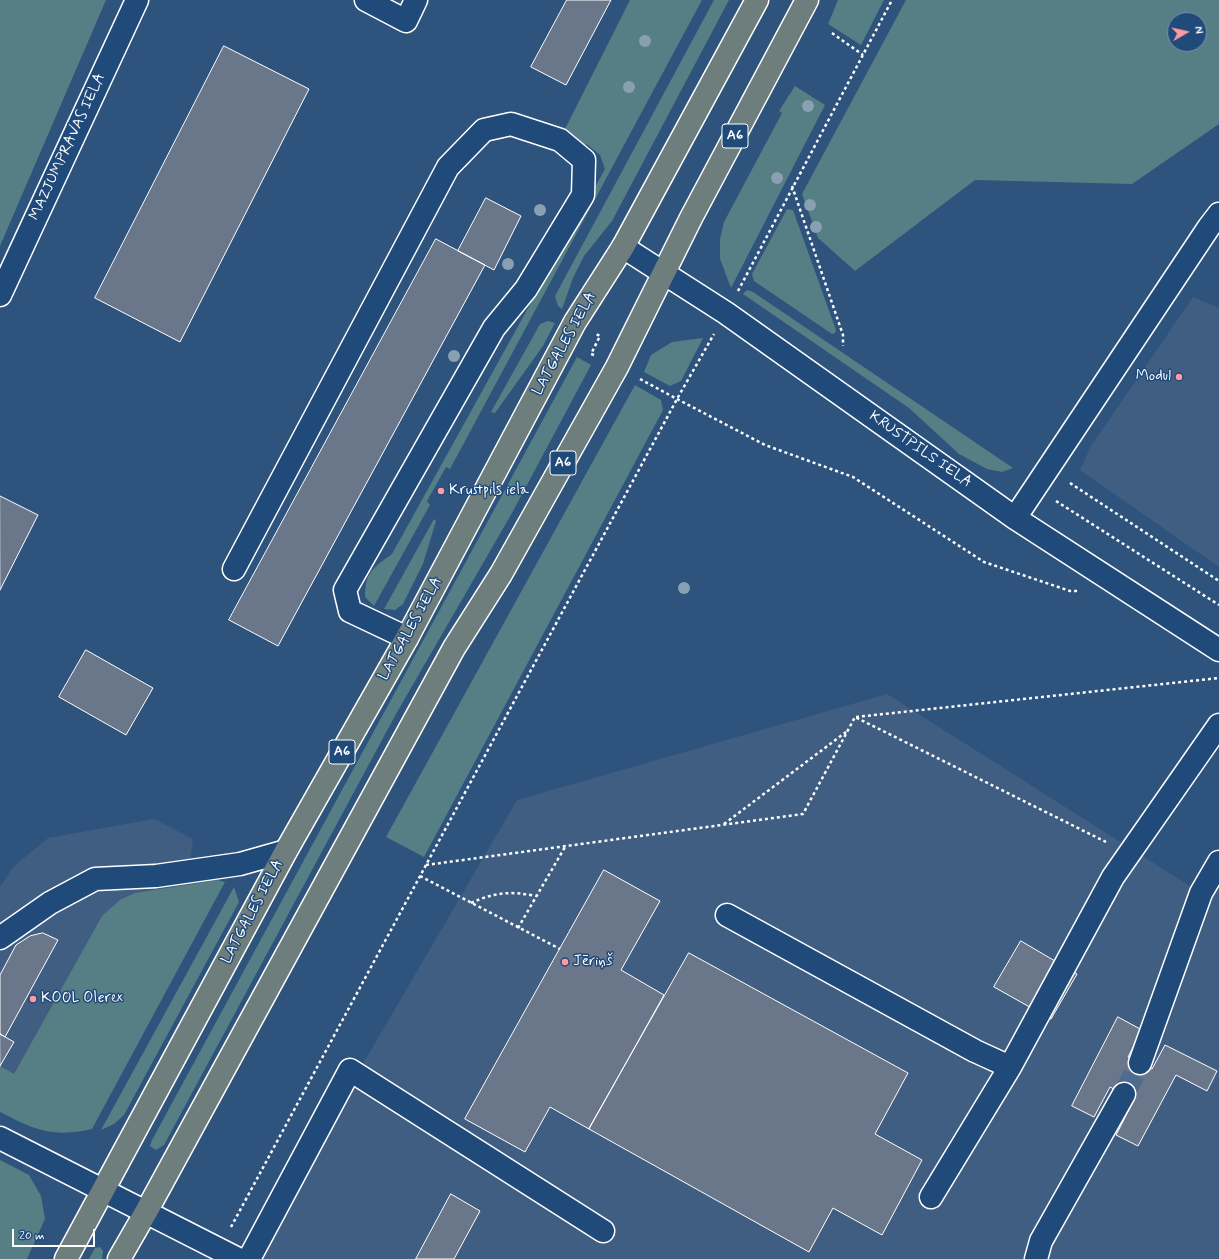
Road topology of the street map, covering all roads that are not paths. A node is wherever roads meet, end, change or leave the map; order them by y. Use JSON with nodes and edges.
{"nodes":[{"id":1,"x":137,"y":0,"type":"edge"},
{"id":2,"x":366,"y":0,"type":"edge"},
{"id":3,"x":416,"y":0,"type":"edge"},
{"id":4,"x":757,"y":0,"type":"edge"},
{"id":5,"x":807,"y":0,"type":"edge"},
{"id":6,"x":1219,"y":214,"type":"edge"},
{"id":7,"x":622,"y":247,"type":"junction"},
{"id":8,"x":663,"y":273,"type":"junction"},
{"id":9,"x":0,"y":295,"type":"edge"},
{"id":10,"x":1016,"y":518,"type":"junction"},
{"id":11,"x":234,"y":569,"type":"dead end"},
{"id":12,"x":407,"y":638,"type":"junction"},
{"id":13,"x":1219,"y":650,"type":"edge"},
{"id":14,"x":1219,"y":725,"type":"edge"},
{"id":15,"x":286,"y":851,"type":"junction"},
{"id":16,"x":1219,"y":862,"type":"edge"},
{"id":17,"x":727,"y":915,"type":"dead end"},
{"id":18,"x":0,"y":938,"type":"edge"},
{"id":19,"x":1140,"y":1063,"type":"tunnel mouth"},
{"id":20,"x":1010,"y":1067,"type":"junction"},
{"id":21,"x":1124,"y":1094,"type":"tunnel mouth"},
{"id":22,"x":0,"y":1138,"type":"edge"},
{"id":23,"x":103,"y":1190,"type":"junction"},
{"id":24,"x":931,"y":1197,"type":"dead end"},
{"id":25,"x":146,"y":1212,"type":"junction"},
{"id":26,"x":603,"y":1231,"type":"dead end"},
{"id":27,"x":229,"y":1254,"type":"edge"},
{"id":28,"x":66,"y":1259,"type":"edge"},
{"id":29,"x":119,"y":1259,"type":"edge"},
{"id":30,"x":249,"y":1259,"type":"edge"},
{"id":31,"x":1036,"y":1259,"type":"edge"}],
"edges":[{"from":1,"to":9,"type":"street","name":"MAZJUMPRAVAS IELA"},
{"from":2,"to":3,"type":"street"},
{"from":4,"to":7,"type":"highway","name":"LATGALES IELA","number":"A6"},
{"from":5,"to":8,"type":"highway","number":"A6"},
{"from":6,"to":10,"type":"street"},
{"from":7,"to":8,"type":"street","name":"KRUSTPILS IELA"},
{"from":7,"to":12,"type":"highway","name":"LATGALES IELA","number":"A6"},
{"from":8,"to":10,"type":"street","name":"KRUSTPILS IELA"},
{"from":8,"to":25,"type":"highway","number":"A6"},
{"from":10,"to":13,"type":"street","name":"KRUSTPILS IELA"},
{"from":11,"to":12,"type":"street"},
{"from":12,"to":15,"type":"highway","name":"LATGALES IELA","number":"A6"},
{"from":14,"to":20,"type":"street"},
{"from":15,"to":18,"type":"street"},
{"from":15,"to":23,"type":"highway","name":"LATGALES IELA","number":"A6"},
{"from":16,"to":19,"type":"street"},
{"from":17,"to":20,"type":"street"},
{"from":20,"to":24,"type":"street"},
{"from":21,"to":31,"type":"street"},
{"from":22,"to":23,"type":"street"},
{"from":23,"to":25,"type":"street"},
{"from":23,"to":28,"type":"highway","name":"LATGALES IELA","number":"A6"},
{"from":25,"to":27,"type":"street"},
{"from":25,"to":29,"type":"highway","number":"A6"},
{"from":26,"to":30,"type":"street"}]}
